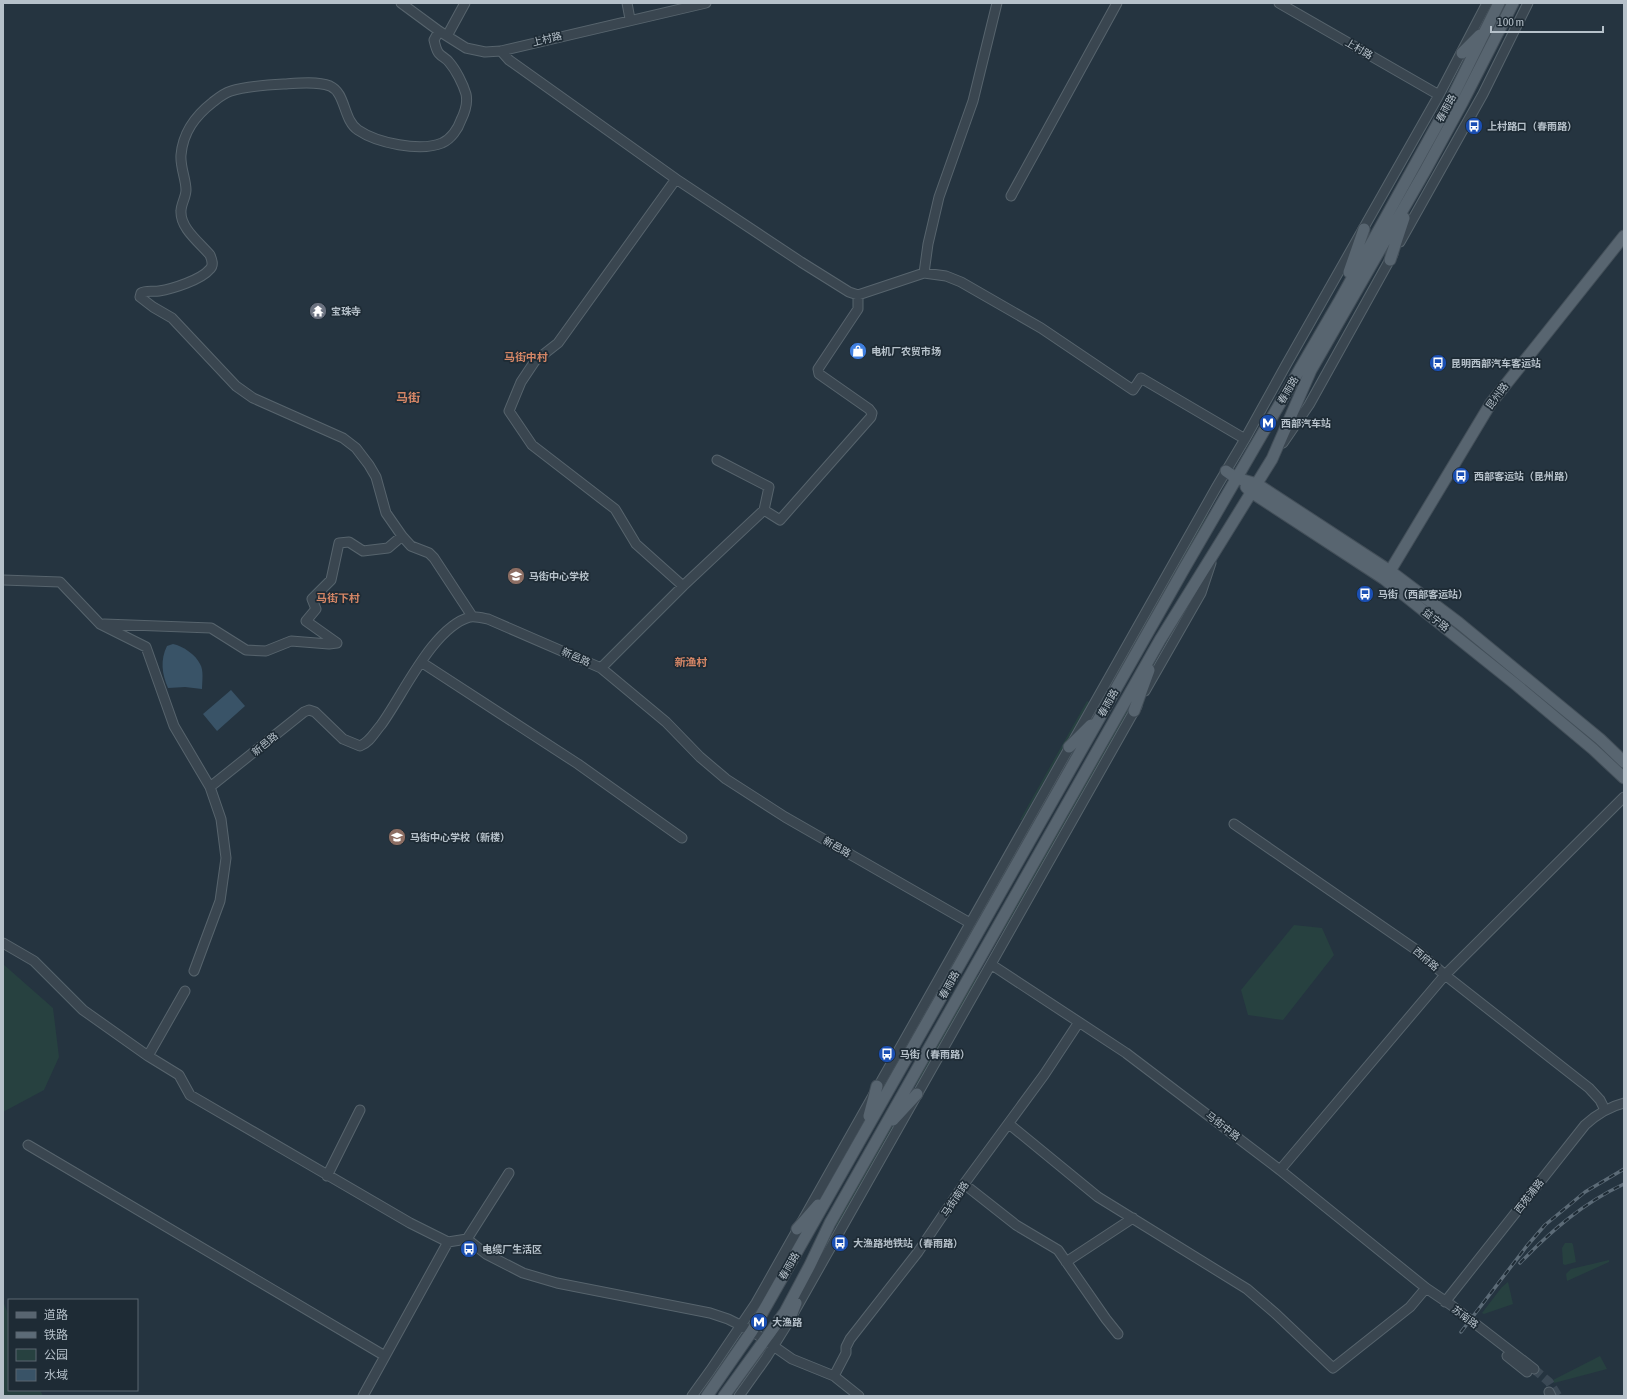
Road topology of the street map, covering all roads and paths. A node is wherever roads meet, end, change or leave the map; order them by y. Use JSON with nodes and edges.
{"nodes":[{"id":1,"x":401,"y":3,"type":"edge"},
{"id":2,"x":465,"y":3,"type":"edge"},
{"id":3,"x":627,"y":3,"type":"edge"},
{"id":4,"x":706,"y":3,"type":"edge"},
{"id":5,"x":997,"y":3,"type":"edge"},
{"id":6,"x":1117,"y":3,"type":"edge"},
{"id":7,"x":1278,"y":3,"type":"edge"},
{"id":8,"x":1487,"y":3,"type":"edge"},
{"id":9,"x":1499,"y":3,"type":"edge"},
{"id":10,"x":1513,"y":3,"type":"edge"},
{"id":11,"x":1528,"y":3,"type":"edge"},
{"id":12,"x":630,"y":19,"type":"junction"},
{"id":13,"x":1488,"y":28,"type":"junction"},
{"id":14,"x":439,"y":31,"type":"junction"},
{"id":15,"x":447,"y":36,"type":"junction"},
{"id":16,"x":501,"y":51,"type":"junction"},
{"id":17,"x":1462,"y":53,"type":"junction"},
{"id":18,"x":1439,"y":95,"type":"junction"},
{"id":19,"x":676,"y":179,"type":"junction"},
{"id":20,"x":1412,"y":194,"type":"junction"},
{"id":21,"x":1011,"y":196,"type":"dead end"},
{"id":22,"x":1364,"y":229,"type":"junction"},
{"id":23,"x":1624,"y":236,"type":"edge"},
{"id":24,"x":1390,"y":260,"type":"junction"},
{"id":25,"x":924,"y":273,"type":"junction"},
{"id":26,"x":858,"y":295,"type":"junction"},
{"id":27,"x":1340,"y":300,"type":"junction"},
{"id":28,"x":1246,"y":439,"type":"junction"},
{"id":29,"x":1272,"y":459,"type":"junction"},
{"id":30,"x":717,"y":460,"type":"dead end"},
{"id":31,"x":1226,"y":471,"type":"junction"},
{"id":32,"x":1236,"y":478,"type":"junction"},
{"id":33,"x":1254,"y":488,"type":"junction"},
{"id":34,"x":764,"y":510,"type":"junction"},
{"id":35,"x":402,"y":536,"type":"junction"},
{"id":36,"x":1215,"y":552,"type":"junction"},
{"id":37,"x":1390,"y":571,"type":"junction"},
{"id":38,"x":3,"y":580,"type":"edge"},
{"id":39,"x":684,"y":586,"type":"junction"},
{"id":40,"x":472,"y":616,"type":"junction"},
{"id":41,"x":100,"y":624,"type":"junction"},
{"id":42,"x":1160,"y":640,"type":"junction"},
{"id":43,"x":421,"y":662,"type":"junction"},
{"id":44,"x":602,"y":668,"type":"junction"},
{"id":45,"x":1134,"y":711,"type":"junction"},
{"id":46,"x":1102,"y":715,"type":"junction"},
{"id":47,"x":1069,"y":747,"type":"junction"},
{"id":48,"x":1624,"y":762,"type":"edge"},
{"id":49,"x":1624,"y":778,"type":"edge"},
{"id":50,"x":210,"y":787,"type":"junction"},
{"id":51,"x":1624,"y":798,"type":"edge"},
{"id":52,"x":1234,"y":824,"type":"dead end"},
{"id":53,"x":682,"y":838,"type":"dead end"},
{"id":54,"x":970,"y":923,"type":"junction"},
{"id":55,"x":3,"y":943,"type":"edge"},
{"id":56,"x":992,"y":965,"type":"junction"},
{"id":57,"x":194,"y":971,"type":"dead end"},
{"id":58,"x":1445,"y":975,"type":"junction"},
{"id":59,"x":185,"y":991,"type":"dead end"},
{"id":60,"x":1080,"y":1022,"type":"junction"},
{"id":61,"x":148,"y":1056,"type":"junction"},
{"id":62,"x":877,"y":1086,"type":"junction"},
{"id":63,"x":917,"y":1094,"type":"junction"},
{"id":64,"x":1624,"y":1103,"type":"edge"},
{"id":65,"x":360,"y":1110,"type":"dead end"},
{"id":66,"x":1605,"y":1110,"type":"junction"},
{"id":67,"x":1009,"y":1124,"type":"junction"},
{"id":68,"x":865,"y":1132,"type":"junction"},
{"id":69,"x":879,"y":1136,"type":"junction"},
{"id":70,"x":28,"y":1145,"type":"dead end"},
{"id":71,"x":1280,"y":1170,"type":"junction"},
{"id":72,"x":509,"y":1173,"type":"dead end"},
{"id":73,"x":328,"y":1176,"type":"junction"},
{"id":74,"x":964,"y":1184,"type":"junction"},
{"id":75,"x":834,"y":1187,"type":"junction"},
{"id":76,"x":1133,"y":1218,"type":"junction"},
{"id":77,"x":797,"y":1229,"type":"junction"},
{"id":78,"x":467,"y":1238,"type":"junction"},
{"id":79,"x":448,"y":1242,"type":"junction"},
{"id":80,"x":1066,"y":1262,"type":"junction"},
{"id":81,"x":810,"y":1265,"type":"junction"},
{"id":82,"x":1426,"y":1288,"type":"junction"},
{"id":83,"x":1445,"y":1302,"type":"junction"},
{"id":84,"x":789,"y":1322,"type":"junction"},
{"id":85,"x":741,"y":1326,"type":"junction"},
{"id":86,"x":752,"y":1331,"type":"junction"},
{"id":87,"x":1118,"y":1334,"type":"dead end"},
{"id":88,"x":769,"y":1343,"type":"junction"},
{"id":89,"x":385,"y":1356,"type":"junction"},
{"id":90,"x":1531,"y":1371,"type":"tunnel mouth"},
{"id":91,"x":834,"y":1376,"type":"junction"},
{"id":92,"x":363,"y":1396,"type":"edge"},
{"id":93,"x":692,"y":1396,"type":"edge"},
{"id":94,"x":707,"y":1396,"type":"edge"},
{"id":95,"x":724,"y":1396,"type":"edge"},
{"id":96,"x":738,"y":1396,"type":"edge"},
{"id":97,"x":859,"y":1396,"type":"edge"}],
"edges":[{"from":1,"to":14,"type":"street","name":"上村路"},
{"from":2,"to":15,"type":"street"},
{"from":3,"to":12,"type":"street"},
{"from":4,"to":12,"type":"street","name":"上村路"},
{"from":5,"to":25,"type":"street"},
{"from":6,"to":21,"type":"street"},
{"from":7,"to":18,"type":"street","name":"上村路"},
{"from":8,"to":17,"type":"street"},
{"from":9,"to":13,"type":"main road","name":"春雨路"},
{"from":10,"to":20,"type":"main road","name":"春雨路"},
{"from":11,"to":24,"type":"street"},
{"from":12,"to":16,"type":"street","name":"上村路"},
{"from":13,"to":17,"type":"main road"},
{"from":13,"to":27,"type":"main road","name":"春雨路"},
{"from":14,"to":15,"type":"street","name":"上村路"},
{"from":14,"to":35,"type":"street"},
{"from":15,"to":16,"type":"street","name":"上村路"},
{"from":16,"to":19,"type":"street"},
{"from":17,"to":18,"type":"street"},
{"from":18,"to":22,"type":"street"},
{"from":19,"to":26,"type":"street"},
{"from":19,"to":39,"type":"street"},
{"from":20,"to":24,"type":"main road"},
{"from":20,"to":29,"type":"main road","name":"春雨路"},
{"from":22,"to":27,"type":"main road"},
{"from":22,"to":28,"type":"street"},
{"from":23,"to":37,"type":"main road","name":"昆州路"},
{"from":24,"to":29,"type":"street"},
{"from":25,"to":26,"type":"street"},
{"from":25,"to":28,"type":"street"},
{"from":26,"to":34,"type":"street"},
{"from":27,"to":32,"type":"main road","name":"春雨路"},
{"from":28,"to":31,"type":"street"},
{"from":29,"to":33,"type":"main road","name":"春雨路"},
{"from":30,"to":34,"type":"street"},
{"from":31,"to":32,"type":"main road","name":"益宁路"},
{"from":31,"to":47,"type":"street"},
{"from":32,"to":33,"type":"main road","name":"益宁路"},
{"from":32,"to":46,"type":"main road","name":"春雨路"},
{"from":33,"to":36,"type":"main road","name":"春雨路"},
{"from":33,"to":37,"type":"main road","name":"益宁路"},
{"from":33,"to":49,"type":"main road","name":"益宁路"},
{"from":34,"to":39,"type":"street"},
{"from":35,"to":40,"type":"street"},
{"from":35,"to":41,"type":"street"},
{"from":36,"to":42,"type":"main road","name":"春雨路"},
{"from":36,"to":45,"type":"street"},
{"from":37,"to":48,"type":"main road","name":"益宁路"},
{"from":38,"to":41,"type":"street"},
{"from":39,"to":44,"type":"street"},
{"from":40,"to":43,"type":"street","name":"新邑路"},
{"from":40,"to":44,"type":"street","name":"新邑路"},
{"from":41,"to":50,"type":"street"},
{"from":42,"to":45,"type":"main road"},
{"from":42,"to":69,"type":"main road","name":"春雨路"},
{"from":43,"to":50,"type":"street","name":"新邑路"},
{"from":43,"to":53,"type":"street"},
{"from":44,"to":54,"type":"street","name":"新邑路"},
{"from":45,"to":56,"type":"street"},
{"from":46,"to":47,"type":"main road"},
{"from":46,"to":68,"type":"main road","name":"春雨路"},
{"from":47,"to":54,"type":"street"},
{"from":50,"to":57,"type":"street"},
{"from":51,"to":58,"type":"street"},
{"from":52,"to":58,"type":"street","name":"西府路"},
{"from":54,"to":62,"type":"street"},
{"from":55,"to":61,"type":"street"},
{"from":56,"to":60,"type":"street","name":"马街中路"},
{"from":56,"to":63,"type":"street"},
{"from":58,"to":66,"type":"street","name":"西府路"},
{"from":58,"to":71,"type":"street"},
{"from":59,"to":61,"type":"street"},
{"from":60,"to":67,"type":"street","name":"马街南路"},
{"from":60,"to":71,"type":"street","name":"马街中路"},
{"from":61,"to":73,"type":"street"},
{"from":62,"to":68,"type":"main road"},
{"from":62,"to":77,"type":"street"},
{"from":63,"to":69,"type":"main road"},
{"from":63,"to":84,"type":"street"},
{"from":64,"to":66,"type":"street","name":"西苑浦路"},
{"from":65,"to":73,"type":"street"},
{"from":66,"to":83,"type":"street","name":"西苑浦路"},
{"from":67,"to":74,"type":"street","name":"马街南路"},
{"from":67,"to":76,"type":"street"},
{"from":68,"to":75,"type":"main road","name":"春雨路"},
{"from":69,"to":81,"type":"main road","name":"春雨路"},
{"from":70,"to":89,"type":"street"},
{"from":71,"to":82,"type":"street","name":"马街中路"},
{"from":72,"to":78,"type":"street"},
{"from":73,"to":79,"type":"street"},
{"from":74,"to":80,"type":"street"},
{"from":74,"to":91,"type":"street","name":"马街南路"},
{"from":75,"to":77,"type":"main road"},
{"from":75,"to":86,"type":"main road","name":"春雨路"},
{"from":76,"to":80,"type":"street"},
{"from":76,"to":82,"type":"street"},
{"from":77,"to":85,"type":"street"},
{"from":78,"to":79,"type":"street"},
{"from":78,"to":85,"type":"street"},
{"from":79,"to":89,"type":"street"},
{"from":80,"to":87,"type":"street"},
{"from":81,"to":84,"type":"main road"},
{"from":81,"to":88,"type":"main road","name":"春雨路"},
{"from":82,"to":83,"type":"street","name":"马街中路"},
{"from":83,"to":90,"type":"street","name":"苏南路"},
{"from":84,"to":88,"type":"street"},
{"from":85,"to":86,"type":"street"},
{"from":85,"to":93,"type":"street"},
{"from":86,"to":88,"type":"street"},
{"from":86,"to":94,"type":"main road","name":"春雨路"},
{"from":88,"to":91,"type":"street"},
{"from":88,"to":95,"type":"main road","name":"春雨路"},
{"from":88,"to":96,"type":"street"},
{"from":89,"to":92,"type":"street"},
{"from":91,"to":97,"type":"street"}]}
